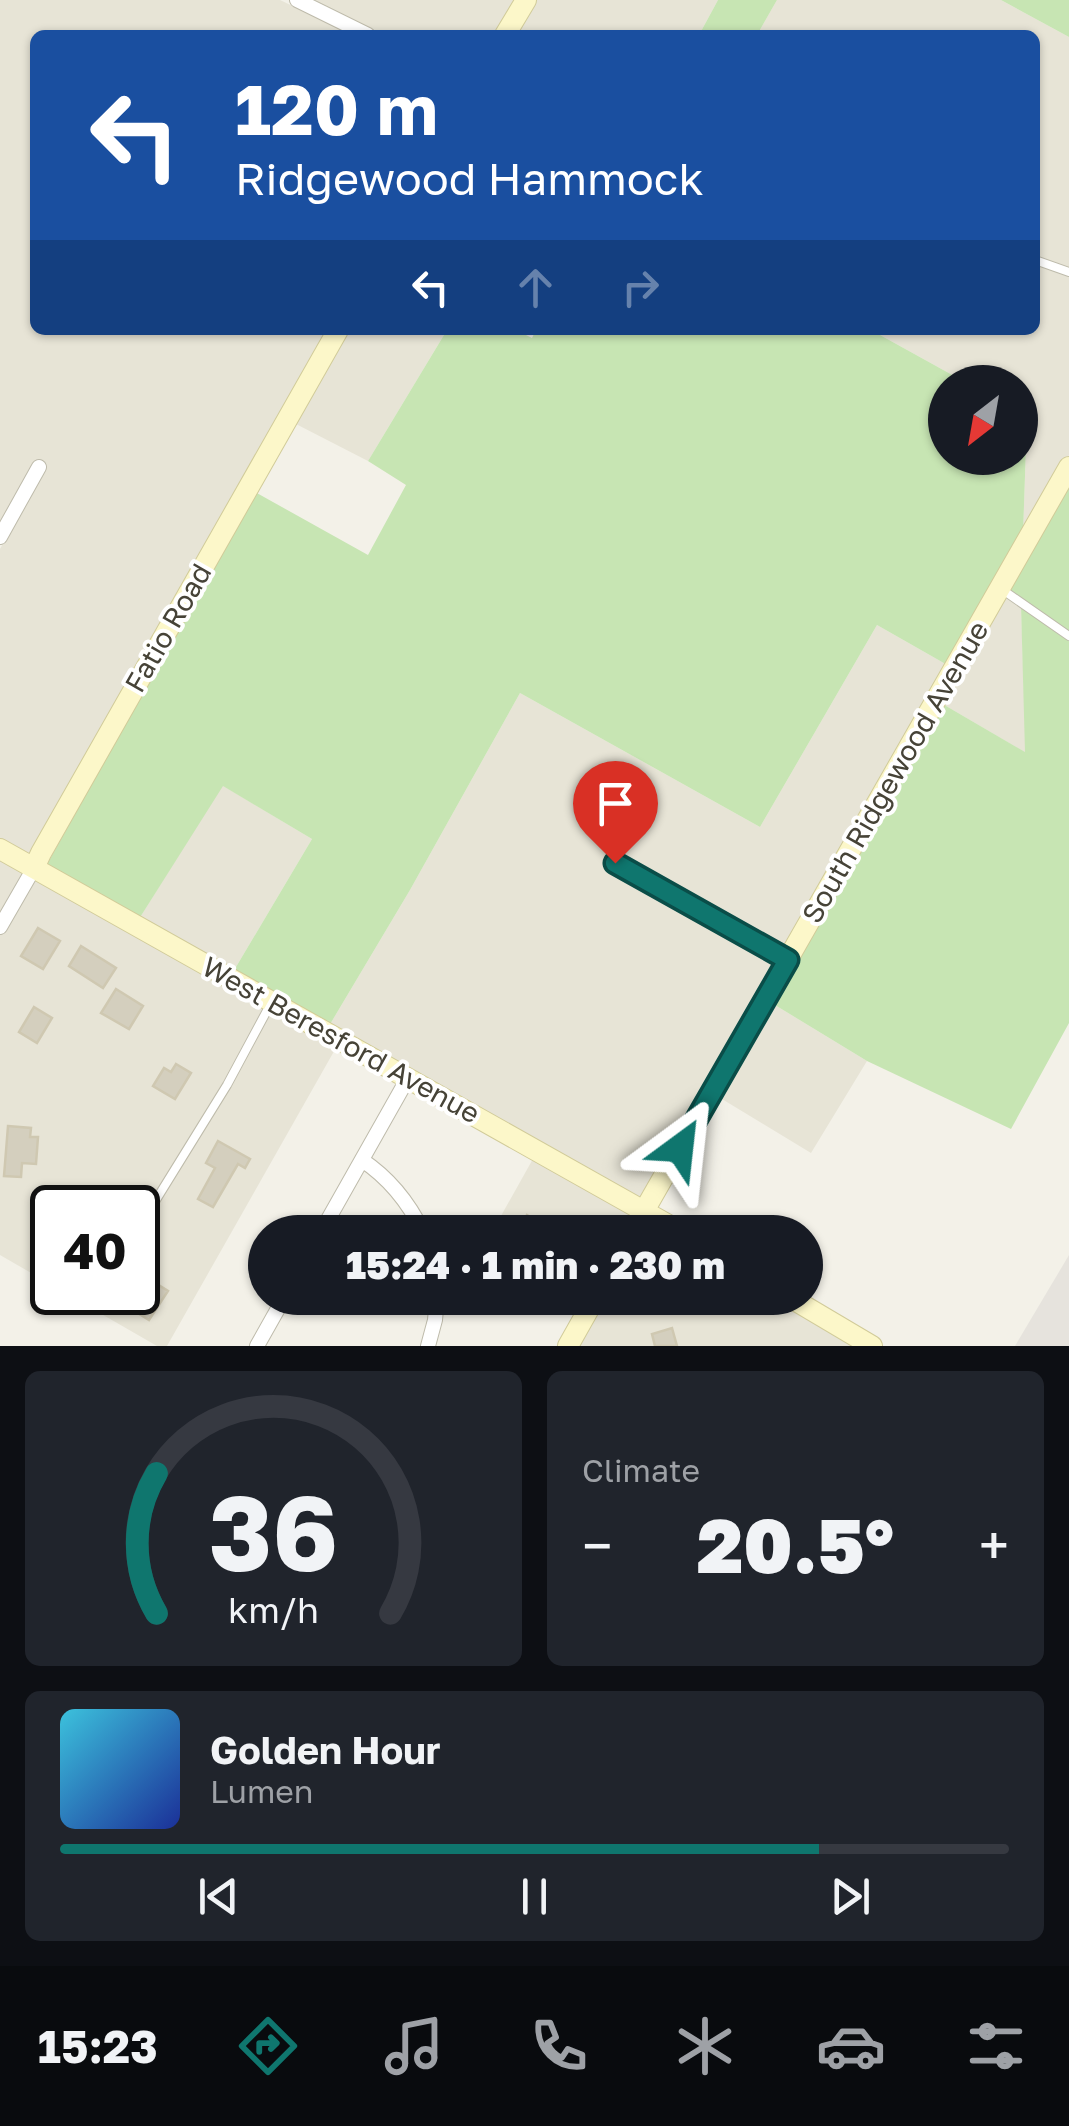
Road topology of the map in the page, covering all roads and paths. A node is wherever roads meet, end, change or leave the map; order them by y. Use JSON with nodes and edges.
{"nodes":[{"id":1,"x":296,"y":0,"type":"edge"},
{"id":2,"x":526,"y":0,"type":"edge"},
{"id":3,"x":358,"y":30,"type":"edge"},
{"id":4,"x":509,"y":30,"type":"edge"},
{"id":5,"x":1040,"y":262,"type":"edge"},
{"id":6,"x":1069,"y":272,"type":"edge"},
{"id":7,"x":335,"y":335,"type":"edge"},
{"id":8,"x":1069,"y":467,"type":"edge"},
{"id":9,"x":39,"y":468,"type":"dead end"},
{"id":10,"x":0,"y":537,"type":"edge"},
{"id":11,"x":1000,"y":588,"type":"junction"},
{"id":12,"x":1069,"y":636,"type":"edge"},
{"id":13,"x":0,"y":849,"type":"edge"},
{"id":14,"x":615,"y":863,"type":"dead end"},
{"id":15,"x":34,"y":868,"type":"junction"},
{"id":16,"x":0,"y":927,"type":"edge"},
{"id":17,"x":788,"y":960,"type":"junction"},
{"id":18,"x":272,"y":1002,"type":"junction"},
{"id":19,"x":408,"y":1078,"type":"junction"},
{"id":20,"x":362,"y":1160,"type":"junction"},
{"id":21,"x":160,"y":1193,"type":"edge"},
{"id":22,"x":644,"y":1211,"type":"junction"},
{"id":23,"x":331,"y":1215,"type":"edge"},
{"id":24,"x":414,"y":1215,"type":"edge"},
{"id":25,"x":642,"y":1215,"type":"edge"},
{"id":26,"x":651,"y":1215,"type":"edge"},
{"id":27,"x":274,"y":1315,"type":"edge"},
{"id":28,"x":436,"y":1315,"type":"edge"},
{"id":29,"x":586,"y":1315,"type":"edge"},
{"id":30,"x":819,"y":1315,"type":"edge"},
{"id":31,"x":257,"y":1346,"type":"edge"},
{"id":32,"x":428,"y":1346,"type":"edge"},
{"id":33,"x":568,"y":1346,"type":"edge"},
{"id":34,"x":872,"y":1346,"type":"edge"}],
"edges":[{"from":1,"to":3,"type":"street"},
{"from":2,"to":4,"type":"street"},
{"from":5,"to":6,"type":"lane"},
{"from":7,"to":15,"type":"street","name":"Fatio Road"},
{"from":8,"to":11,"type":"street","name":"South Ridgewood Avenue"},
{"from":9,"to":10,"type":"street"},
{"from":11,"to":12,"type":"lane"},
{"from":11,"to":17,"type":"street","name":"South Ridgewood Avenue"},
{"from":13,"to":15,"type":"street","name":"West Beresford Avenue"},
{"from":14,"to":17,"type":"street"},
{"from":15,"to":16,"type":"street","name":"Fatio Road"},
{"from":15,"to":18,"type":"street","name":"West Beresford Avenue"},
{"from":17,"to":22,"type":"street","name":"South Ridgewood Avenue"},
{"from":18,"to":19,"type":"street","name":"West Beresford Avenue"},
{"from":18,"to":21,"type":"lane"},
{"from":19,"to":20,"type":"street"},
{"from":19,"to":22,"type":"street","name":"West Beresford Avenue"},
{"from":20,"to":23,"type":"street"},
{"from":20,"to":24,"type":"street"},
{"from":22,"to":25,"type":"street","name":"South Ridgewood Avenue"},
{"from":22,"to":26,"type":"street","name":"West Beresford Avenue"},
{"from":27,"to":31,"type":"street"},
{"from":28,"to":32,"type":"street"},
{"from":29,"to":33,"type":"street"},
{"from":30,"to":34,"type":"street"}]}
